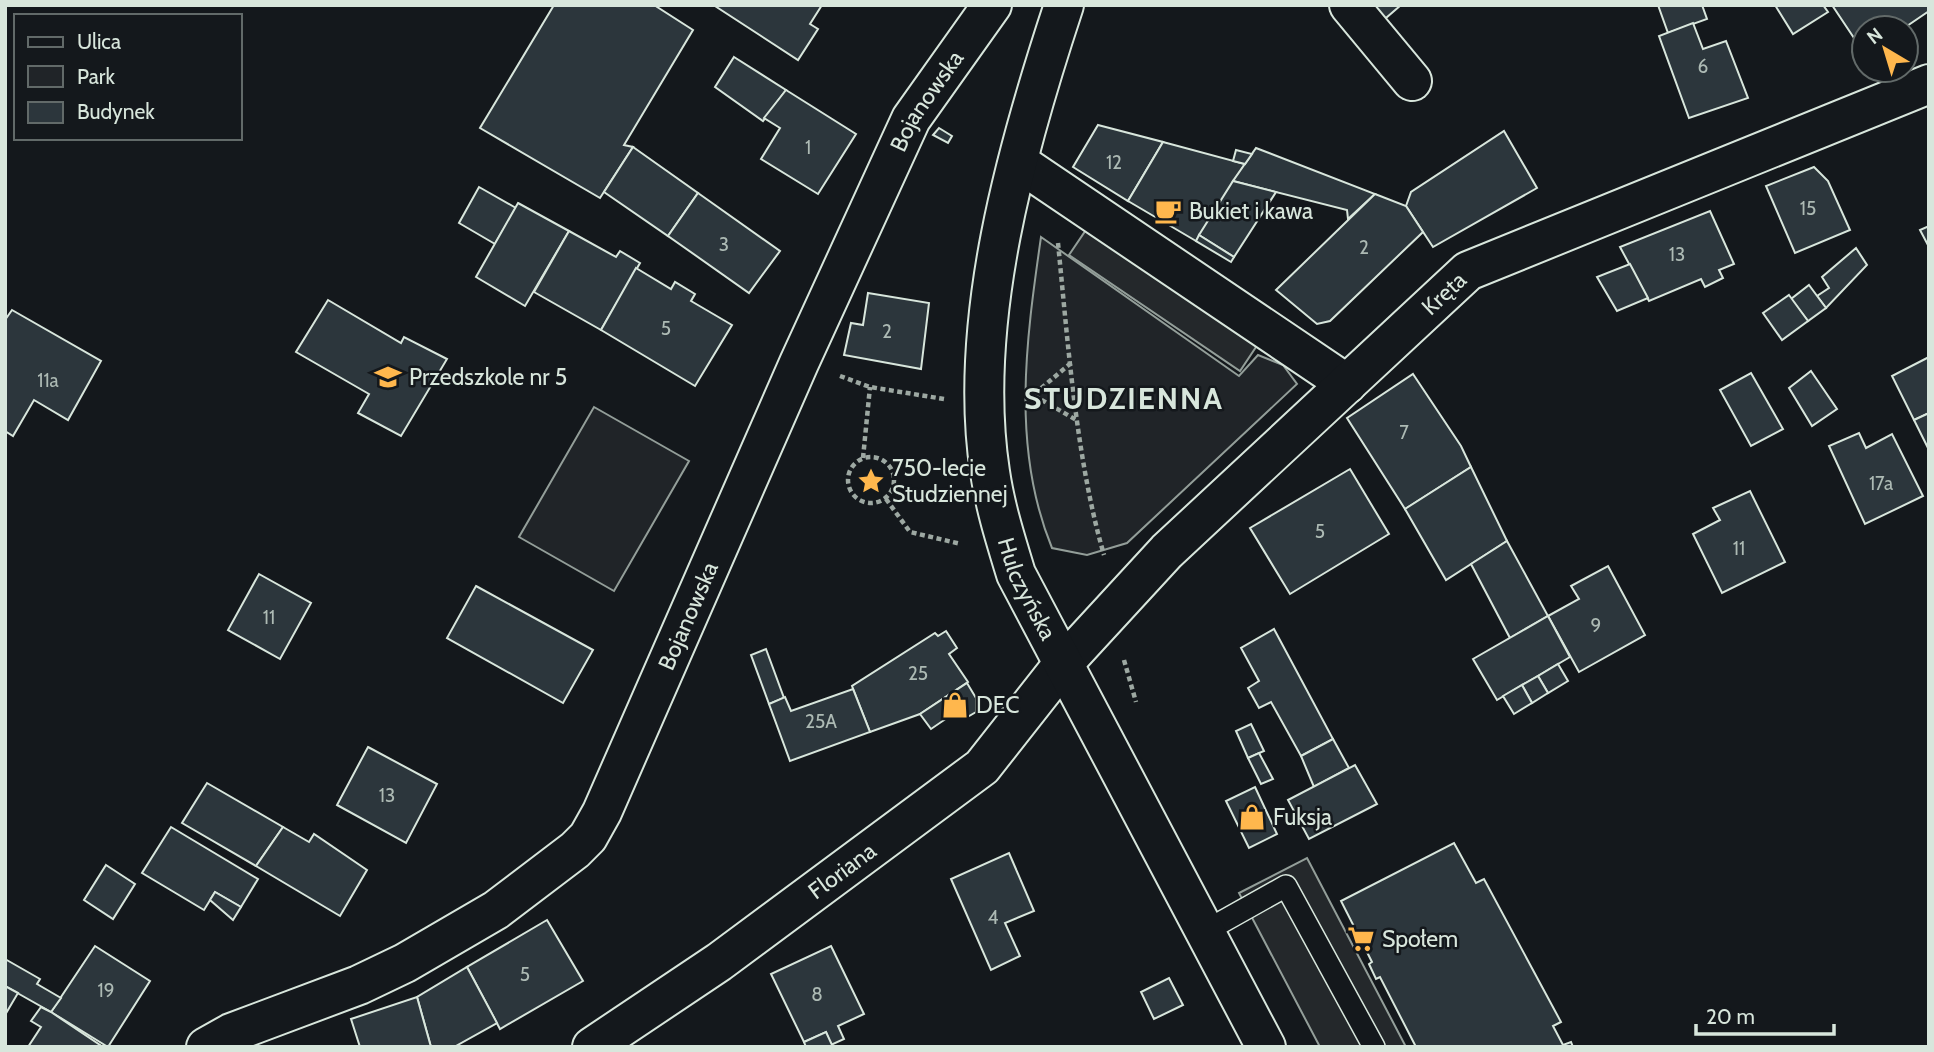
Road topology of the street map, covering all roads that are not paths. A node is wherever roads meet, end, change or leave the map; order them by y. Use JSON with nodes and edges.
{"nodes":[{"id":1,"x":992,"y":5,"type":"edge"},
{"id":2,"x":1064,"y":5,"type":"edge"},
{"id":3,"x":1349,"y":5,"type":"edge"},
{"id":4,"x":1412,"y":80,"type":"dead end"},
{"id":5,"x":1929,"y":83,"type":"edge"},
{"id":6,"x":1018,"y":162,"type":"junction"},
{"id":7,"x":1347,"y":384,"type":"junction"},
{"id":8,"x":1063,"y":664,"type":"junction"},
{"id":9,"x":1204,"y":932,"type":"junction"},
{"id":10,"x":224,"y":1042,"type":"edge"},
{"id":11,"x":592,"y":1047,"type":"edge"},
{"id":12,"x":1266,"y":1047,"type":"edge"},
{"id":13,"x":1374,"y":1047,"type":"edge"}],
"edges":[{"from":1,"to":10,"type":"street","name":"Bojanowska"},
{"from":2,"to":6,"type":"street","name":"Hulczyńska"},
{"from":3,"to":4,"type":"street"},
{"from":5,"to":7,"type":"street","name":"Kręta"},
{"from":6,"to":7,"type":"street"},
{"from":6,"to":8,"type":"street","name":"Hulczyńska"},
{"from":7,"to":8,"type":"street","name":"Kręta"},
{"from":8,"to":9,"type":"street","name":"Hulczyńska"},
{"from":8,"to":11,"type":"street","name":"Floriana"},
{"from":9,"to":12,"type":"street","name":"Hulczyńska"},
{"from":9,"to":13,"type":"lane"}]}
